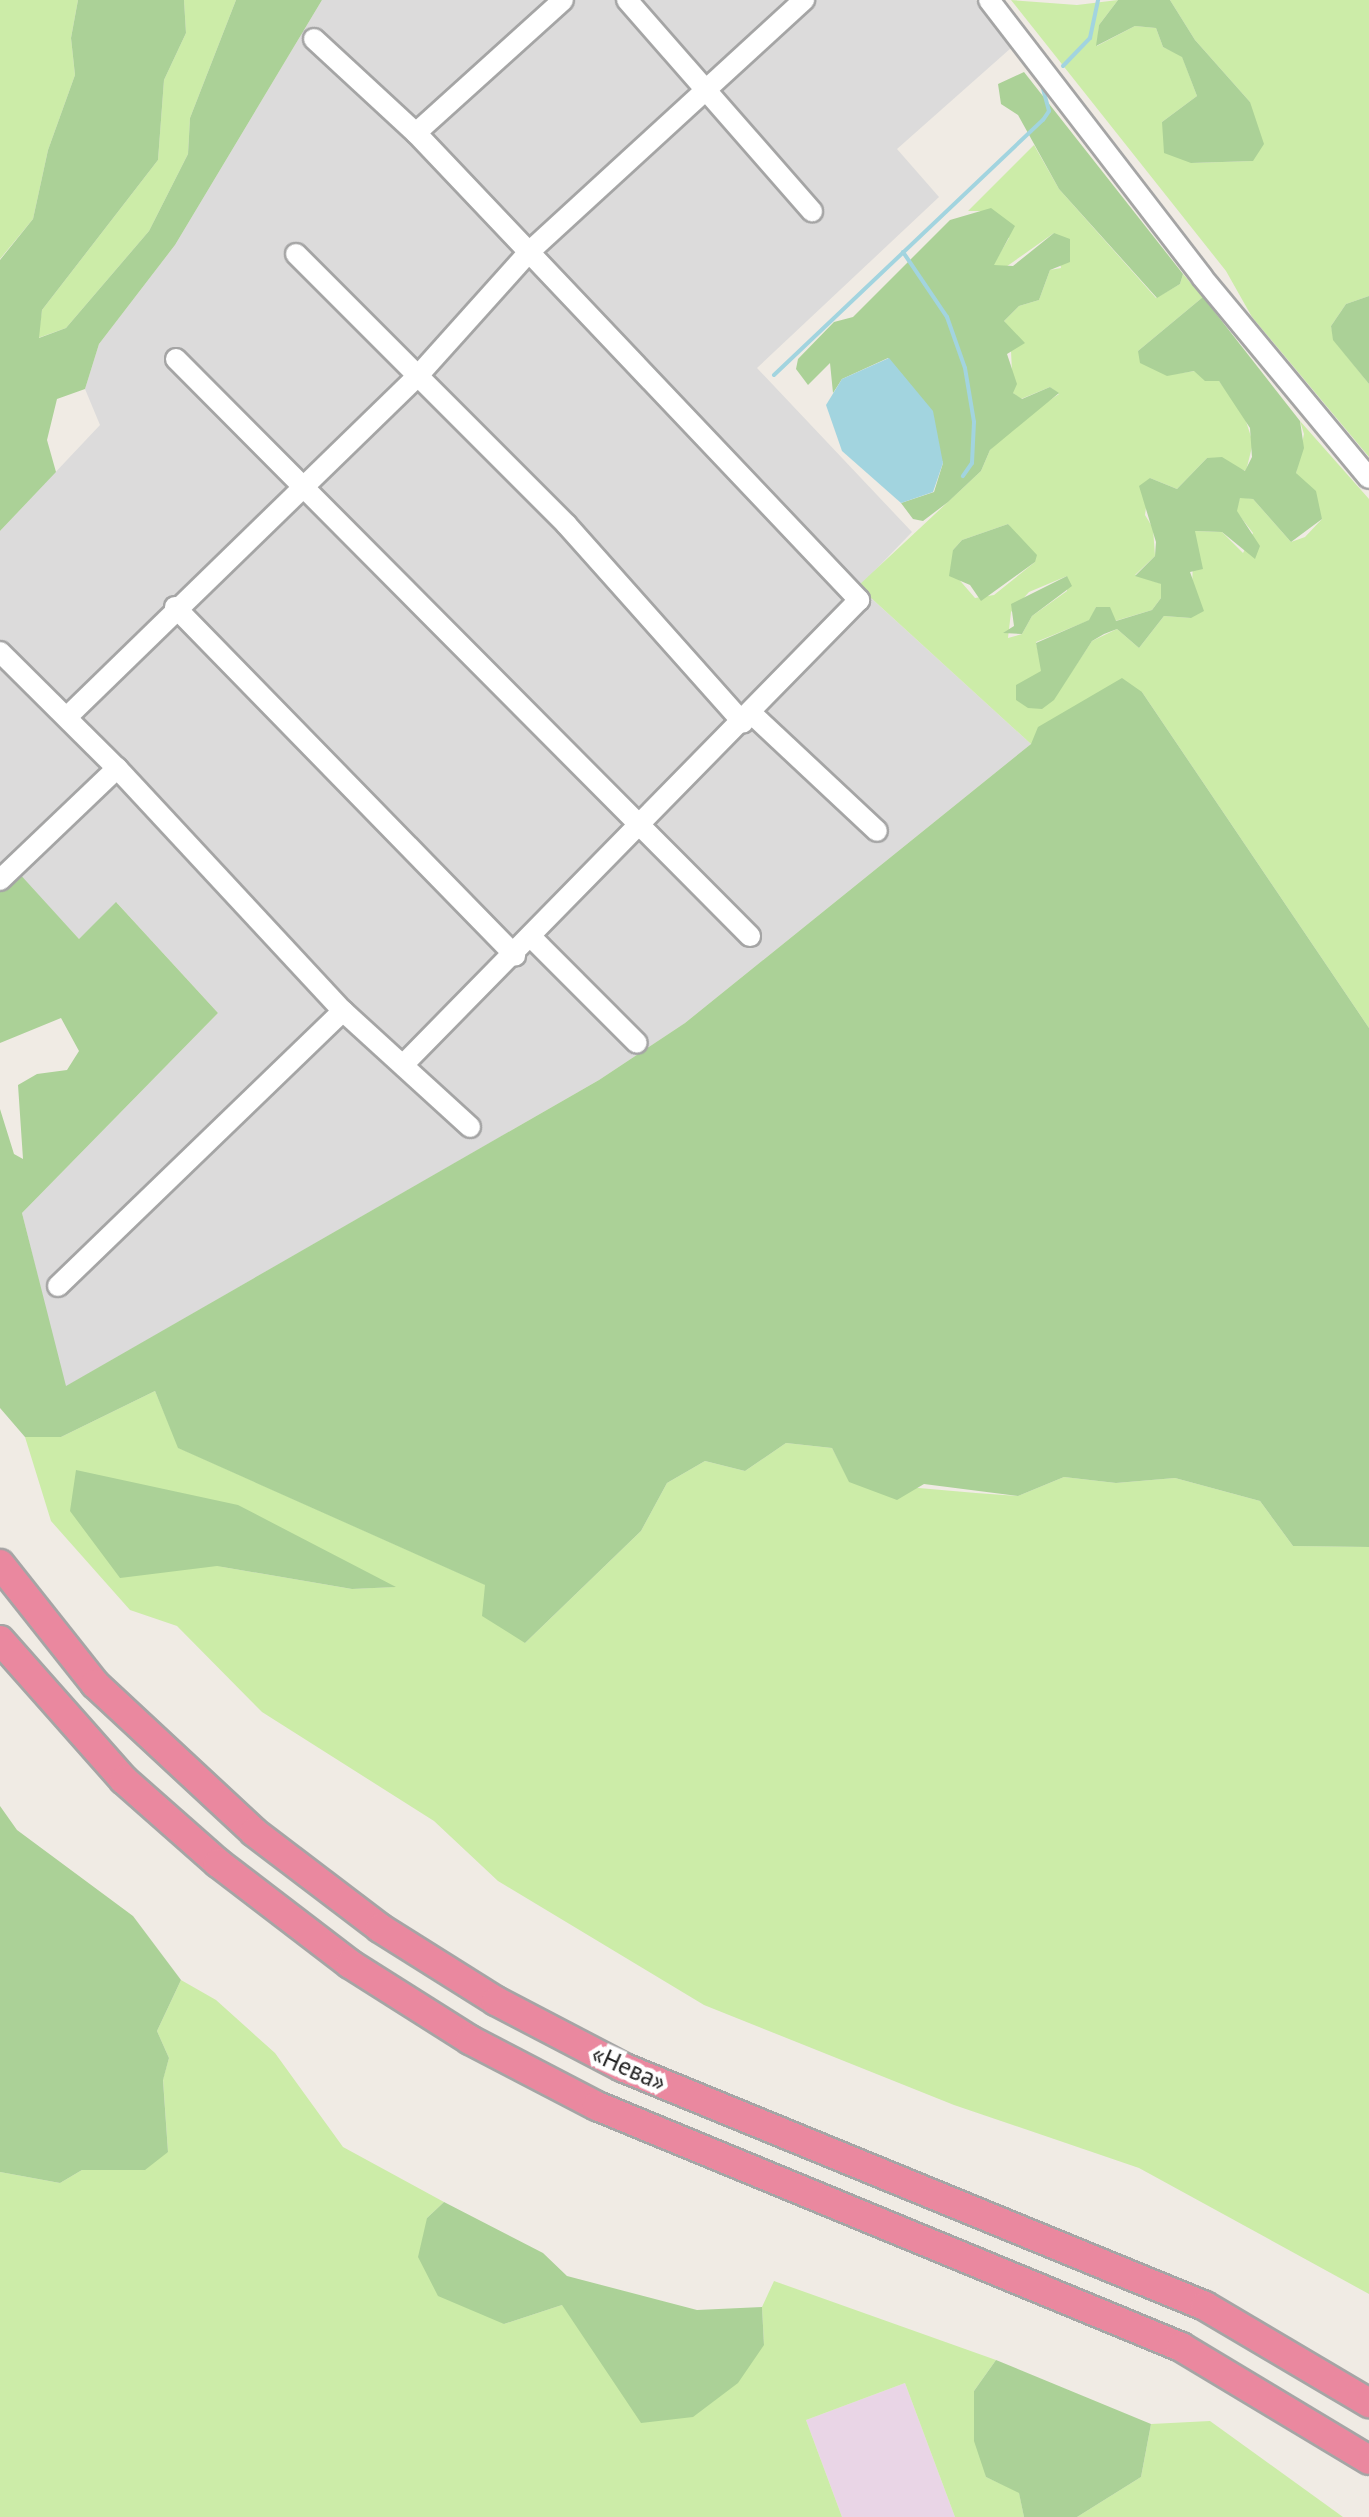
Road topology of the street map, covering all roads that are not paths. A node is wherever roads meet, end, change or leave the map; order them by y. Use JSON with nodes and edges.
{"nodes":[{"id":1,"x":564,"y":0,"type":"edge"},
{"id":2,"x":627,"y":0,"type":"edge"},
{"id":3,"x":804,"y":0,"type":"edge"},
{"id":4,"x":989,"y":0,"type":"edge"},
{"id":5,"x":314,"y":39,"type":"dead end"},
{"id":6,"x":704,"y":92,"type":"junction"},
{"id":7,"x":416,"y":133,"type":"junction"},
{"id":8,"x":812,"y":210,"type":"dead end"},
{"id":9,"x":530,"y":251,"type":"junction"},
{"id":10,"x":296,"y":254,"type":"dead end"},
{"id":11,"x":176,"y":360,"type":"dead end"},
{"id":12,"x":416,"y":378,"type":"junction"},
{"id":13,"x":1369,"y":478,"type":"edge"},
{"id":14,"x":298,"y":489,"type":"junction"},
{"id":15,"x":176,"y":607,"type":"junction"},
{"id":16,"x":0,"y":652,"type":"edge"},
{"id":17,"x":67,"y":718,"type":"junction"},
{"id":18,"x":748,"y":718,"type":"junction"},
{"id":19,"x":118,"y":768,"type":"junction"},
{"id":20,"x":638,"y":828,"type":"junction"},
{"id":21,"x":876,"y":830,"type":"dead end"},
{"id":22,"x":0,"y":880,"type":"edge"},
{"id":23,"x":750,"y":936,"type":"dead end"},
{"id":24,"x":532,"y":938,"type":"junction"},
{"id":25,"x":515,"y":956,"type":"junction"},
{"id":26,"x":342,"y":1011,"type":"junction"},
{"id":27,"x":637,"y":1043,"type":"dead end"},
{"id":28,"x":403,"y":1064,"type":"junction"},
{"id":29,"x":470,"y":1127,"type":"dead end"},
{"id":30,"x":58,"y":1286,"type":"dead end"},
{"id":31,"x":0,"y":1564,"type":"edge"},
{"id":32,"x":0,"y":1640,"type":"edge"},
{"id":33,"x":1369,"y":2403,"type":"edge"},
{"id":34,"x":1369,"y":2460,"type":"edge"}],
"edges":[{"from":1,"to":7,"type":"street"},
{"from":2,"to":6,"type":"street"},
{"from":3,"to":6,"type":"street"},
{"from":4,"to":13,"type":"street"},
{"from":5,"to":7,"type":"street"},
{"from":6,"to":8,"type":"street"},
{"from":6,"to":9,"type":"street"},
{"from":7,"to":9,"type":"street"},
{"from":9,"to":12,"type":"street"},
{"from":9,"to":18,"type":"street"},
{"from":10,"to":12,"type":"street"},
{"from":11,"to":14,"type":"street"},
{"from":12,"to":14,"type":"street"},
{"from":12,"to":18,"type":"street"},
{"from":14,"to":15,"type":"street"},
{"from":14,"to":20,"type":"street"},
{"from":15,"to":17,"type":"street"},
{"from":15,"to":25,"type":"street"},
{"from":16,"to":17,"type":"street"},
{"from":17,"to":19,"type":"street"},
{"from":18,"to":20,"type":"street"},
{"from":18,"to":21,"type":"street"},
{"from":19,"to":22,"type":"street"},
{"from":19,"to":26,"type":"street"},
{"from":20,"to":23,"type":"street"},
{"from":20,"to":24,"type":"street"},
{"from":24,"to":25,"type":"street"},
{"from":24,"to":27,"type":"street"},
{"from":25,"to":28,"type":"street"},
{"from":26,"to":28,"type":"street"},
{"from":26,"to":30,"type":"street"},
{"from":28,"to":29,"type":"street"},
{"from":31,"to":33,"type":"highway","name":"«Нева»"},
{"from":32,"to":34,"type":"highway","name":"«Нева»"}]}
